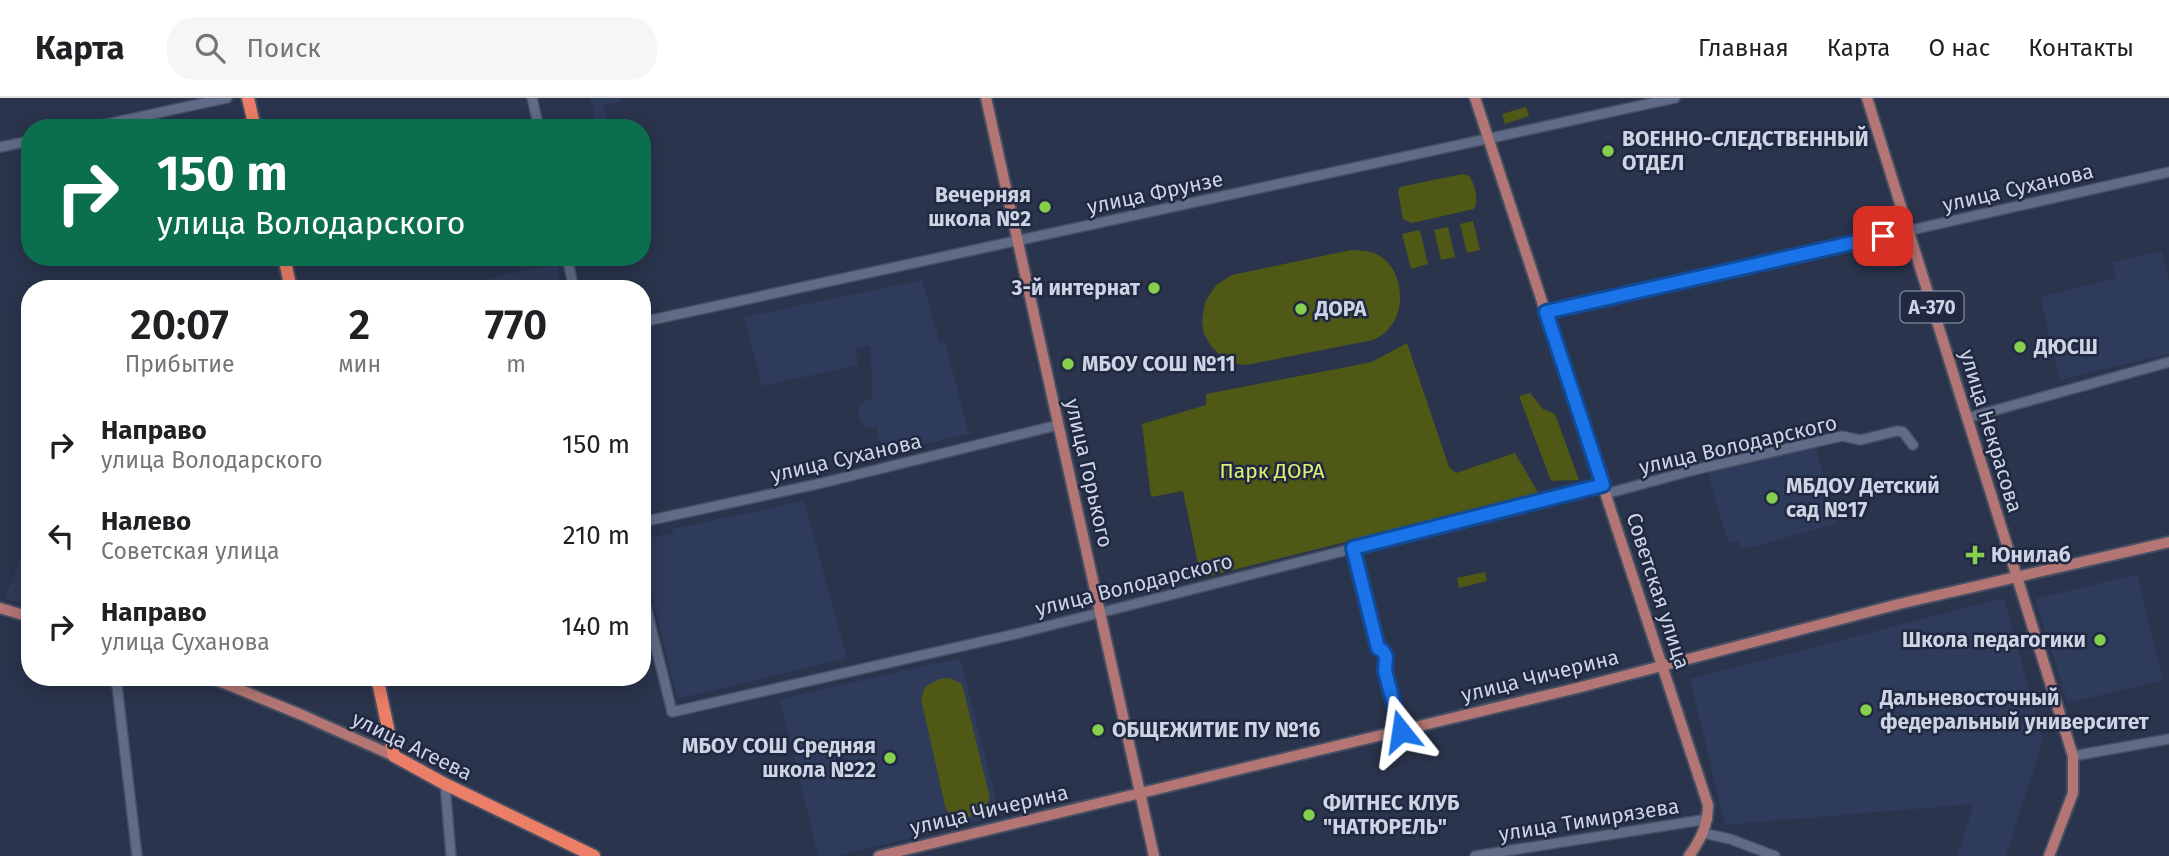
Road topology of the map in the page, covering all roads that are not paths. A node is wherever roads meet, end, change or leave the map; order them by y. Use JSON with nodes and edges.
{"nodes":[{"id":1,"x":227,"y":98,"type":"edge"},
{"id":2,"x":248,"y":98,"type":"edge"},
{"id":3,"x":532,"y":98,"type":"edge"},
{"id":4,"x":986,"y":98,"type":"edge"},
{"id":5,"x":1475,"y":98,"type":"edge"},
{"id":6,"x":1675,"y":98,"type":"edge"},
{"id":7,"x":1867,"y":98,"type":"edge"},
{"id":8,"x":130,"y":119,"type":"edge"},
{"id":9,"x":253,"y":119,"type":"edge"},
{"id":10,"x":536,"y":119,"type":"edge"},
{"id":11,"x":1487,"y":138,"type":"junction"},
{"id":12,"x":21,"y":143,"type":"edge"},
{"id":13,"x":0,"y":147,"type":"edge"},
{"id":14,"x":2169,"y":172,"type":"edge"},
{"id":15,"x":1909,"y":230,"type":"junction"},
{"id":16,"x":1017,"y":240,"type":"junction"},
{"id":17,"x":1546,"y":312,"type":"junction"},
{"id":18,"x":651,"y":320,"type":"edge"},
{"id":19,"x":2169,"y":362,"type":"edge"},
{"id":20,"x":1966,"y":418,"type":"junction"},
{"id":21,"x":1058,"y":425,"type":"junction"},
{"id":22,"x":1913,"y":445,"type":"dead end"},
{"id":23,"x":1604,"y":490,"type":"junction"},
{"id":24,"x":651,"y":520,"type":"edge"},
{"id":25,"x":2169,"y":542,"type":"edge"},
{"id":26,"x":1353,"y":548,"type":"junction"},
{"id":27,"x":2016,"y":578,"type":"junction"},
{"id":28,"x":0,"y":608,"type":"edge"},
{"id":29,"x":1100,"y":612,"type":"junction"},
{"id":30,"x":21,"y":614,"type":"edge"},
{"id":31,"x":651,"y":627,"type":"edge"},
{"id":32,"x":1662,"y":664,"type":"junction"},
{"id":33,"x":117,"y":686,"type":"edge"},
{"id":34,"x":231,"y":686,"type":"edge"},
{"id":35,"x":379,"y":686,"type":"edge"},
{"id":36,"x":1401,"y":731,"type":"junction"},
{"id":37,"x":2169,"y":738,"type":"edge"},
{"id":38,"x":394,"y":756,"type":"junction"},
{"id":39,"x":2073,"y":756,"type":"junction"},
{"id":40,"x":445,"y":784,"type":"junction"},
{"id":41,"x":1141,"y":793,"type":"junction"},
{"id":42,"x":1708,"y":819,"type":"junction"},
{"id":43,"x":1703,"y":833,"type":"junction"},
{"id":44,"x":137,"y":856,"type":"edge"},
{"id":45,"x":451,"y":856,"type":"edge"},
{"id":46,"x":594,"y":856,"type":"edge"},
{"id":47,"x":879,"y":856,"type":"edge"},
{"id":48,"x":1154,"y":856,"type":"edge"},
{"id":49,"x":1475,"y":856,"type":"edge"},
{"id":50,"x":1689,"y":856,"type":"edge"},
{"id":51,"x":1775,"y":856,"type":"edge"},
{"id":52,"x":2049,"y":856,"type":"edge"}],
"edges":[{"from":1,"to":8,"type":"street"},
{"from":2,"to":9,"type":"highway"},
{"from":3,"to":10,"type":"street"},
{"from":4,"to":16,"type":"main road","name":"улица Горького"},
{"from":5,"to":11,"type":"main road","name":"Советская улица"},
{"from":6,"to":11,"type":"street","name":"улица Фрунзе"},
{"from":7,"to":15,"type":"main road","name":"улица Некрасова","number":"А-370"},
{"from":11,"to":16,"type":"street","name":"улица Фрунзе"},
{"from":11,"to":17,"type":"main road","name":"Советская улица"},
{"from":12,"to":13,"type":"street"},
{"from":14,"to":15,"type":"street","name":"улица Суханова"},
{"from":15,"to":17,"type":"street","name":"улица Суханова"},
{"from":15,"to":20,"type":"main road","name":"улица Некрасова","number":"А-370"},
{"from":16,"to":18,"type":"street","name":"улица Фрунзе"},
{"from":16,"to":21,"type":"main road","name":"улица Горького"},
{"from":17,"to":23,"type":"main road","name":"Советская улица"},
{"from":19,"to":20,"type":"street"},
{"from":20,"to":27,"type":"main road","name":"улица Некрасова","number":"А-370"},
{"from":21,"to":24,"type":"street","name":"улица Суханова"},
{"from":21,"to":29,"type":"main road","name":"улица Горького"},
{"from":22,"to":23,"type":"street","name":"улица Володарского"},
{"from":23,"to":26,"type":"street","name":"улица Володарского"},
{"from":23,"to":32,"type":"main road","name":"Советская улица"},
{"from":25,"to":27,"type":"main road","name":"улица Чичерина"},
{"from":26,"to":29,"type":"street","name":"улица Володарского"},
{"from":26,"to":36,"type":"street"},
{"from":27,"to":32,"type":"main road","name":"улица Чичерина"},
{"from":27,"to":39,"type":"main road","name":"улица Некрасова","number":"А-370"},
{"from":28,"to":30,"type":"main road"},
{"from":29,"to":31,"type":"street","name":"улица Володарского"},
{"from":29,"to":41,"type":"main road","name":"улица Горького"},
{"from":32,"to":36,"type":"main road","name":"улица Чичерина"},
{"from":32,"to":42,"type":"main road","name":"Советская улица"},
{"from":33,"to":44,"type":"street"},
{"from":34,"to":38,"type":"main road","name":"улица Агеева"},
{"from":35,"to":38,"type":"highway"},
{"from":36,"to":41,"type":"main road","name":"улица Чичерина"},
{"from":37,"to":39,"type":"street"},
{"from":38,"to":40,"type":"highway","name":"улица Агеева"},
{"from":39,"to":52,"type":"main road","name":"улица Некрасова","number":"А-370"},
{"from":40,"to":45,"type":"street"},
{"from":40,"to":46,"type":"highway","name":"улица Агеева"},
{"from":41,"to":47,"type":"main road","name":"улица Чичерина"},
{"from":41,"to":48,"type":"main road","name":"улица Горького"},
{"from":42,"to":43,"type":"main road"},
{"from":42,"to":49,"type":"street","name":"улица Тимирязева"},
{"from":43,"to":50,"type":"main road"},
{"from":43,"to":51,"type":"street"}]}
